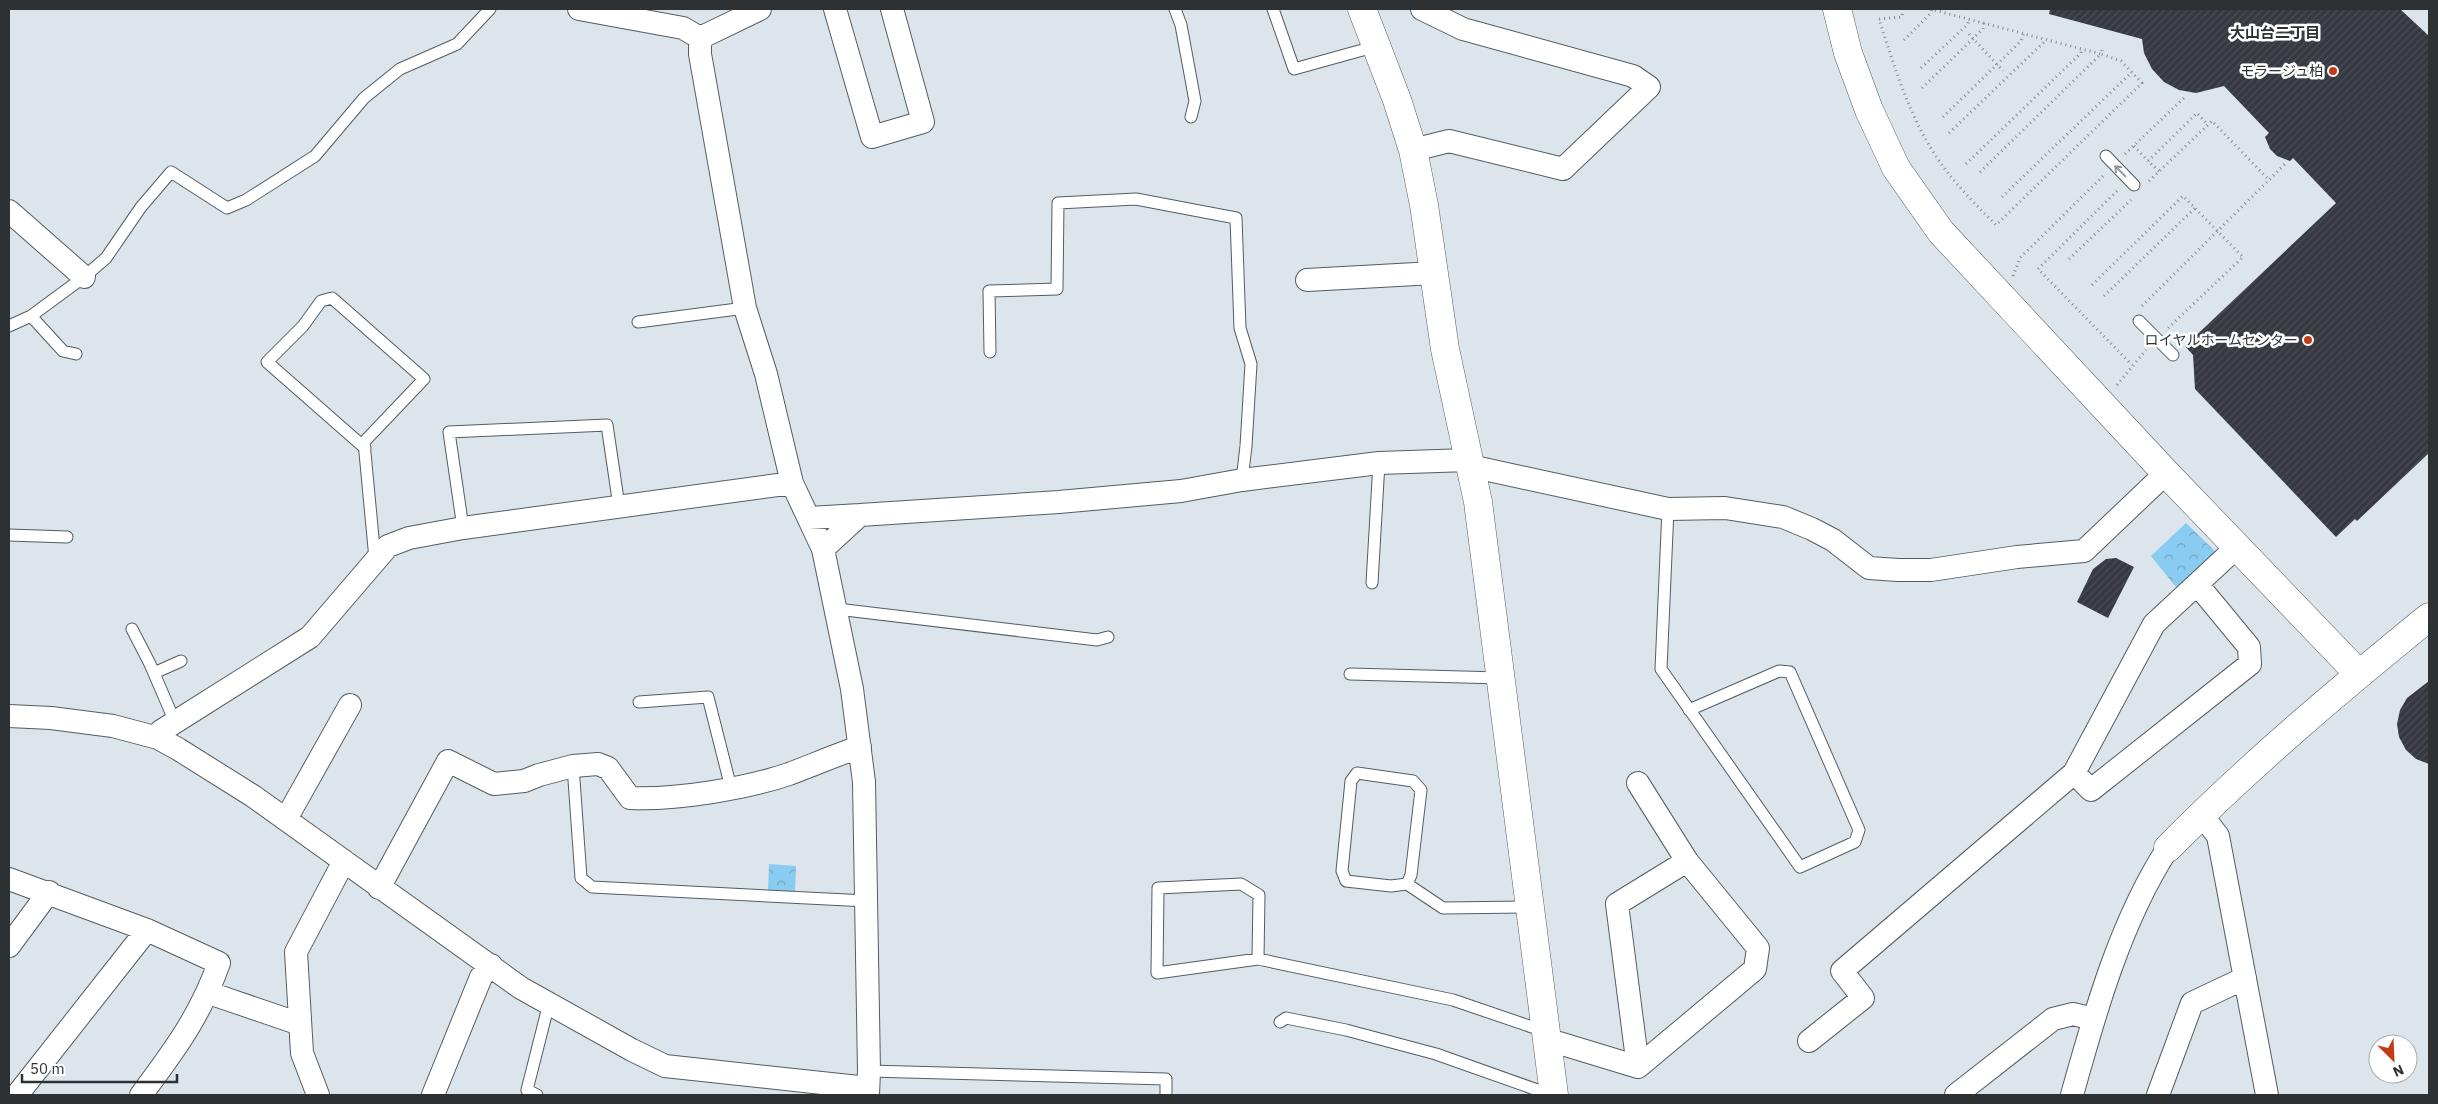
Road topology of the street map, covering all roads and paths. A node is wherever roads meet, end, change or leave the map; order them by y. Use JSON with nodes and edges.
{"nodes":[{"id":1,"x":490,"y":9,"type":"edge"},
{"id":2,"x":579,"y":9,"type":"edge"},
{"id":3,"x":760,"y":9,"type":"edge"},
{"id":4,"x":835,"y":9,"type":"edge"},
{"id":5,"x":892,"y":9,"type":"edge"},
{"id":6,"x":1175,"y":9,"type":"edge"},
{"id":7,"x":1273,"y":9,"type":"edge"},
{"id":8,"x":1362,"y":9,"type":"edge"},
{"id":9,"x":1422,"y":9,"type":"edge"},
{"id":10,"x":1837,"y":9,"type":"edge"},
{"id":11,"x":1903,"y":9,"type":"edge"},
{"id":12,"x":1931,"y":9,"type":"edge"},
{"id":13,"x":1969,"y":19,"type":"junction"},
{"id":14,"x":1984,"y":23,"type":"junction"},
{"id":15,"x":2024,"y":33,"type":"junction"},
{"id":16,"x":1969,"y":34,"type":"dead end"},
{"id":17,"x":700,"y":38,"type":"junction"},
{"id":18,"x":1973,"y":39,"type":"junction"},
{"id":19,"x":2044,"y":39,"type":"junction"},
{"id":20,"x":1904,"y":40,"type":"dead end"},
{"id":21,"x":1377,"y":46,"type":"junction"},
{"id":22,"x":2103,"y":47,"type":"dead end"},
{"id":23,"x":2082,"y":49,"type":"junction"},
{"id":24,"x":2101,"y":54,"type":"junction"},
{"id":25,"x":1997,"y":65,"type":"junction"},
{"id":26,"x":1921,"y":68,"type":"dead end"},
{"id":27,"x":2003,"y":71,"type":"dead end"},
{"id":28,"x":2132,"y":72,"type":"junction"},
{"id":29,"x":1922,"y":88,"type":"dead end"},
{"id":30,"x":2184,"y":97,"type":"dead end"},
{"id":31,"x":1191,"y":117,"type":"dead end"},
{"id":32,"x":1943,"y":117,"type":"dead end"},
{"id":33,"x":2208,"y":125,"type":"junction"},
{"id":34,"x":1949,"y":133,"type":"dead end"},
{"id":35,"x":2134,"y":146,"type":"junction"},
{"id":36,"x":1413,"y":150,"type":"junction"},
{"id":37,"x":2110,"y":161,"type":"junction"},
{"id":38,"x":2148,"y":161,"type":"junction"},
{"id":39,"x":2287,"y":162,"type":"dead end"},
{"id":40,"x":1966,"y":164,"type":"dead end"},
{"id":41,"x":2159,"y":171,"type":"junction"},
{"id":42,"x":1979,"y":173,"type":"dead end"},
{"id":43,"x":2269,"y":180,"type":"junction"},
{"id":44,"x":2140,"y":185,"type":"joint"},
{"id":45,"x":2118,"y":190,"type":"dead end"},
{"id":46,"x":2002,"y":197,"type":"dead end"},
{"id":47,"x":2134,"y":198,"type":"dead end"},
{"id":48,"x":2195,"y":208,"type":"junction"},
{"id":49,"x":9,"y":211,"type":"edge"},
{"id":50,"x":2218,"y":232,"type":"junction"},
{"id":51,"x":2069,"y":259,"type":"dead end"},
{"id":52,"x":1434,"y":273,"type":"junction"},
{"id":53,"x":84,"y":277,"type":"junction"},
{"id":54,"x":1307,"y":280,"type":"dead end"},
{"id":55,"x":2012,"y":280,"type":"dead end"},
{"id":56,"x":2092,"y":285,"type":"dead end"},
{"id":57,"x":2104,"y":296,"type":"dead end"},
{"id":58,"x":745,"y":308,"type":"junction"},
{"id":59,"x":2138,"y":315,"type":"joint"},
{"id":60,"x":31,"y":316,"type":"junction"},
{"id":61,"x":638,"y":322,"type":"dead end"},
{"id":62,"x":9,"y":326,"type":"edge"},
{"id":63,"x":2158,"y":339,"type":"junction"},
{"id":64,"x":990,"y":352,"type":"dead end"},
{"id":65,"x":76,"y":354,"type":"dead end"},
{"id":66,"x":2173,"y":355,"type":"dead end"},
{"id":67,"x":2132,"y":365,"type":"junction"},
{"id":68,"x":2112,"y":389,"type":"dead end"},
{"id":69,"x":365,"y":448,"type":"junction"},
{"id":70,"x":1378,"y":463,"type":"junction"},
{"id":71,"x":1469,"y":463,"type":"junction"},
{"id":72,"x":2166,"y":473,"type":"junction"},
{"id":73,"x":1242,"y":480,"type":"junction"},
{"id":74,"x":792,"y":483,"type":"junction"},
{"id":75,"x":620,"y":506,"type":"junction"},
{"id":76,"x":1668,"y":509,"type":"junction"},
{"id":77,"x":860,"y":515,"type":"junction"},
{"id":78,"x":809,"y":518,"type":"junction"},
{"id":79,"x":463,"y":528,"type":"junction"},
{"id":80,"x":9,"y":535,"type":"edge"},
{"id":81,"x":67,"y":536,"type":"dead end"},
{"id":82,"x":2238,"y":546,"type":"junction"},
{"id":83,"x":823,"y":548,"type":"junction"},
{"id":84,"x":375,"y":559,"type":"junction"},
{"id":85,"x":1372,"y":583,"type":"dead end"},
{"id":86,"x":2197,"y":584,"type":"junction"},
{"id":87,"x":837,"y":609,"type":"junction"},
{"id":88,"x":2429,"y":617,"type":"edge"},
{"id":89,"x":132,"y":629,"type":"dead end"},
{"id":90,"x":1108,"y":637,"type":"dead end"},
{"id":91,"x":181,"y":661,"type":"dead end"},
{"id":92,"x":154,"y":673,"type":"junction"},
{"id":93,"x":1350,"y":674,"type":"dead end"},
{"id":94,"x":2359,"y":674,"type":"junction"},
{"id":95,"x":1500,"y":678,"type":"junction"},
{"id":96,"x":639,"y":702,"type":"dead end"},
{"id":97,"x":350,"y":705,"type":"dead end"},
{"id":98,"x":1689,"y":710,"type":"junction"},
{"id":99,"x":9,"y":716,"type":"edge"},
{"id":100,"x":175,"y":722,"type":"junction"},
{"id":101,"x":158,"y":738,"type":"junction"},
{"id":102,"x":860,"y":747,"type":"junction"},
{"id":103,"x":573,"y":766,"type":"junction"},
{"id":104,"x":2074,"y":774,"type":"junction"},
{"id":105,"x":1638,"y":783,"type":"dead end"},
{"id":106,"x":731,"y":788,"type":"junction"},
{"id":107,"x":2201,"y":814,"type":"junction"},
{"id":108,"x":286,"y":819,"type":"junction"},
{"id":109,"x":2168,"y":848,"type":"joint"},
{"id":110,"x":344,"y":861,"type":"junction"},
{"id":111,"x":1687,"y":861,"type":"junction"},
{"id":112,"x":9,"y":879,"type":"edge"},
{"id":113,"x":1407,"y":884,"type":"junction"},
{"id":114,"x":379,"y":888,"type":"junction"},
{"id":115,"x":49,"y":892,"type":"junction"},
{"id":116,"x":867,"y":901,"type":"junction"},
{"id":117,"x":1528,"y":907,"type":"junction"},
{"id":118,"x":147,"y":930,"type":"junction"},
{"id":119,"x":9,"y":946,"type":"edge"},
{"id":120,"x":1258,"y":959,"type":"junction"},
{"id":121,"x":491,"y":965,"type":"junction"},
{"id":122,"x":2245,"y":978,"type":"junction"},
{"id":123,"x":209,"y":993,"type":"junction"},
{"id":124,"x":549,"y":1003,"type":"junction"},
{"id":125,"x":2094,"y":1019,"type":"junction"},
{"id":126,"x":1280,"y":1022,"type":"dead end"},
{"id":127,"x":300,"y":1024,"type":"junction"},
{"id":128,"x":1545,"y":1035,"type":"junction"},
{"id":129,"x":1809,"y":1041,"type":"dead end"},
{"id":130,"x":1638,"y":1067,"type":"junction"},
{"id":131,"x":868,"y":1085,"type":"edge"},
{"id":132,"x":1554,"y":1094,"type":"edge"},
{"id":133,"x":2077,"y":1094,"type":"edge"},
{"id":134,"x":17,"y":1095,"type":"edge"},
{"id":135,"x":140,"y":1095,"type":"edge"},
{"id":136,"x":318,"y":1095,"type":"edge"},
{"id":137,"x":433,"y":1095,"type":"edge"},
{"id":138,"x":536,"y":1095,"type":"edge"},
{"id":139,"x":1166,"y":1095,"type":"edge"},
{"id":140,"x":1956,"y":1095,"type":"edge"},
{"id":141,"x":2158,"y":1095,"type":"edge"},
{"id":142,"x":2268,"y":1095,"type":"edge"}],
"edges":[{"from":1,"to":53,"type":"lane"},
{"from":2,"to":17,"type":"street"},
{"from":3,"to":17,"type":"street"},
{"from":4,"to":5,"type":"street"},
{"from":6,"to":31,"type":"lane"},
{"from":7,"to":21,"type":"lane"},
{"from":8,"to":21,"type":"street"},
{"from":9,"to":36,"type":"street"},
{"from":10,"to":72,"type":"street"},
{"from":11,"to":28,"type":"path"},
{"from":12,"to":13,"type":"path"},
{"from":12,"to":20,"type":"path"},
{"from":13,"to":14,"type":"path"},
{"from":13,"to":26,"type":"path"},
{"from":14,"to":15,"type":"path"},
{"from":14,"to":18,"type":"path"},
{"from":15,"to":19,"type":"path"},
{"from":15,"to":25,"type":"path"},
{"from":16,"to":18,"type":"path"},
{"from":17,"to":58,"type":"street"},
{"from":18,"to":25,"type":"path"},
{"from":18,"to":29,"type":"path"},
{"from":19,"to":23,"type":"path"},
{"from":19,"to":34,"type":"path"},
{"from":21,"to":36,"type":"street"},
{"from":22,"to":24,"type":"path"},
{"from":23,"to":24,"type":"path"},
{"from":23,"to":40,"type":"path"},
{"from":24,"to":28,"type":"path"},
{"from":24,"to":42,"type":"path"},
{"from":25,"to":27,"type":"path"},
{"from":25,"to":32,"type":"path"},
{"from":28,"to":46,"type":"path"},
{"from":30,"to":35,"type":"path"},
{"from":33,"to":38,"type":"path"},
{"from":33,"to":41,"type":"path"},
{"from":33,"to":43,"type":"path"},
{"from":35,"to":37,"type":"path"},
{"from":35,"to":38,"type":"path"},
{"from":36,"to":52,"type":"street"},
{"from":44,"to":37,"type":"lane","one_way":true},
{"from":37,"to":55,"type":"path"},
{"from":38,"to":41,"type":"path"},
{"from":39,"to":43,"type":"path"},
{"from":41,"to":44,"type":"path"},
{"from":43,"to":50,"type":"path"},
{"from":45,"to":67,"type":"path"},
{"from":47,"to":51,"type":"path"},
{"from":48,"to":50,"type":"path"},
{"from":48,"to":56,"type":"path"},
{"from":48,"to":57,"type":"path"},
{"from":49,"to":53,"type":"street"},
{"from":50,"to":59,"type":"path"},
{"from":50,"to":63,"type":"path"},
{"from":52,"to":54,"type":"street"},
{"from":52,"to":71,"type":"street"},
{"from":53,"to":60,"type":"lane"},
{"from":58,"to":61,"type":"lane"},
{"from":58,"to":74,"type":"street"},
{"from":59,"to":63,"type":"lane"},
{"from":60,"to":62,"type":"lane"},
{"from":60,"to":65,"type":"lane"},
{"from":63,"to":66,"type":"lane"},
{"from":63,"to":67,"type":"path"},
{"from":64,"to":73,"type":"lane"},
{"from":67,"to":68,"type":"path"},
{"from":69,"to":69,"type":"lane"},
{"from":69,"to":84,"type":"lane"},
{"from":70,"to":71,"type":"street"},
{"from":70,"to":73,"type":"street"},
{"from":70,"to":85,"type":"lane"},
{"from":71,"to":76,"type":"street"},
{"from":71,"to":95,"type":"street"},
{"from":72,"to":76,"type":"street"},
{"from":72,"to":82,"type":"street"},
{"from":73,"to":77,"type":"street"},
{"from":74,"to":75,"type":"street"},
{"from":74,"to":78,"type":"street"},
{"from":75,"to":79,"type":"street"},
{"from":75,"to":79,"type":"lane"},
{"from":76,"to":98,"type":"lane"},
{"from":77,"to":78,"type":"street"},
{"from":77,"to":83,"type":"street"},
{"from":78,"to":83,"type":"street"},
{"from":79,"to":84,"type":"street"},
{"from":80,"to":81,"type":"lane"},
{"from":82,"to":86,"type":"street"},
{"from":82,"to":94,"type":"street"},
{"from":83,"to":87,"type":"street"},
{"from":84,"to":100,"type":"street"},
{"from":86,"to":104,"type":"street"},
{"from":86,"to":104,"type":"street"},
{"from":87,"to":90,"type":"lane"},
{"from":87,"to":102,"type":"street"},
{"from":88,"to":94,"type":"street"},
{"from":89,"to":92,"type":"lane"},
{"from":91,"to":92,"type":"lane"},
{"from":92,"to":100,"type":"lane"},
{"from":93,"to":95,"type":"lane"},
{"from":94,"to":107,"type":"street"},
{"from":95,"to":117,"type":"street"},
{"from":96,"to":106,"type":"lane"},
{"from":97,"to":108,"type":"street"},
{"from":98,"to":98,"type":"lane"},
{"from":99,"to":101,"type":"street"},
{"from":100,"to":101,"type":"street"},
{"from":101,"to":108,"type":"street"},
{"from":102,"to":106,"type":"street"},
{"from":102,"to":116,"type":"street"},
{"from":103,"to":106,"type":"street"},
{"from":103,"to":114,"type":"street"},
{"from":103,"to":116,"type":"lane"},
{"from":104,"to":129,"type":"street"},
{"from":105,"to":111,"type":"street"},
{"from":107,"to":109,"type":"street"},
{"from":107,"to":122,"type":"street"},
{"from":108,"to":110,"type":"street"},
{"from":109,"to":125,"type":"street"},
{"from":110,"to":114,"type":"street"},
{"from":110,"to":127,"type":"street"},
{"from":111,"to":130,"type":"street"},
{"from":111,"to":130,"type":"street"},
{"from":112,"to":115,"type":"street"},
{"from":113,"to":113,"type":"lane"},
{"from":113,"to":117,"type":"lane"},
{"from":114,"to":121,"type":"street"},
{"from":115,"to":118,"type":"street"},
{"from":115,"to":119,"type":"street"},
{"from":116,"to":131,"type":"street"},
{"from":117,"to":128,"type":"street"},
{"from":118,"to":123,"type":"street"},
{"from":118,"to":134,"type":"street"},
{"from":120,"to":120,"type":"lane"},
{"from":120,"to":128,"type":"lane"},
{"from":121,"to":124,"type":"street"},
{"from":121,"to":137,"type":"street"},
{"from":122,"to":141,"type":"street"},
{"from":122,"to":142,"type":"street"},
{"from":123,"to":127,"type":"street"},
{"from":123,"to":135,"type":"street"},
{"from":124,"to":131,"type":"street"},
{"from":124,"to":138,"type":"lane"},
{"from":125,"to":133,"type":"street"},
{"from":125,"to":140,"type":"street"},
{"from":126,"to":132,"type":"lane"},
{"from":127,"to":136,"type":"street"},
{"from":128,"to":130,"type":"street"},
{"from":128,"to":132,"type":"street"},
{"from":131,"to":139,"type":"lane"}]}
